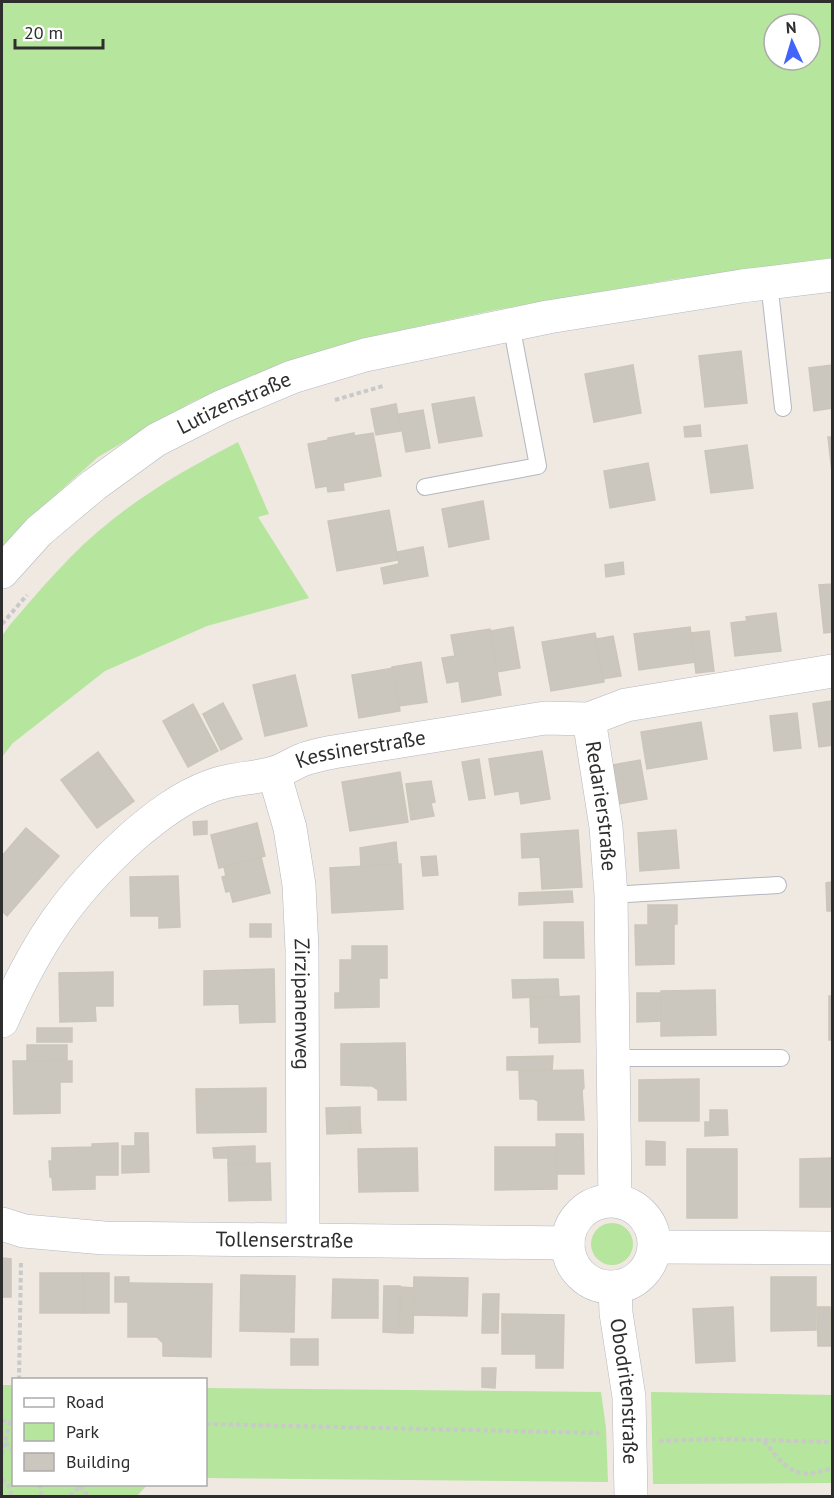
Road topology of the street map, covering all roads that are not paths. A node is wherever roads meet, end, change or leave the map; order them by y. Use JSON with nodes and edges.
{"nodes":[{"id":1,"x":832,"y":275,"type":"edge"},
{"id":2,"x":769,"y":282,"type":"junction"},
{"id":3,"x":511,"y":324,"type":"junction"},
{"id":4,"x":783,"y":408,"type":"dead end"},
{"id":5,"x":425,"y":487,"type":"dead end"},
{"id":6,"x":2,"y":572,"type":"edge"},
{"id":7,"x":832,"y":671,"type":"edge"},
{"id":8,"x":589,"y":718,"type":"junction"},
{"id":9,"x":273,"y":773,"type":"junction"},
{"id":10,"x":778,"y":885,"type":"dead end"},
{"id":11,"x":611,"y":895,"type":"junction"},
{"id":12,"x":2,"y":1022,"type":"edge"},
{"id":13,"x":612,"y":1058,"type":"junction"},
{"id":14,"x":781,"y":1058,"type":"dead end"},
{"id":15,"x":615,"y":1200,"type":"junction"},
{"id":16,"x":13,"y":1227,"type":"edge"},
{"id":17,"x":303,"y":1239,"type":"junction"},
{"id":18,"x":568,"y":1244,"type":"junction"},
{"id":19,"x":655,"y":1247,"type":"junction"},
{"id":20,"x":832,"y":1248,"type":"edge"},
{"id":21,"x":615,"y":1287,"type":"junction"},
{"id":22,"x":631,"y":1497,"type":"edge"}],
"edges":[{"from":1,"to":2,"type":"street","name":"Lutizenstraße"},
{"from":2,"to":3,"type":"street","name":"Lutizenstraße"},
{"from":2,"to":4,"type":"lane"},
{"from":3,"to":5,"type":"lane"},
{"from":3,"to":6,"type":"street","name":"Lutizenstraße"},
{"from":7,"to":8,"type":"street","name":"Kessinerstraße"},
{"from":8,"to":9,"type":"street","name":"Kessinerstraße"},
{"from":8,"to":11,"type":"street","name":"Redarierstraße"},
{"from":9,"to":12,"type":"street","name":"Kessinerstraße"},
{"from":9,"to":17,"type":"street","name":"Zirzipanenweg"},
{"from":10,"to":11,"type":"lane","name":"Redarierstraße"},
{"from":11,"to":13,"type":"street","name":"Redarierstraße"},
{"from":13,"to":14,"type":"lane"},
{"from":13,"to":15,"type":"street","name":"Redarierstraße"},
{"from":15,"to":18,"type":"street"},
{"from":15,"to":19,"type":"street"},
{"from":16,"to":17,"type":"street","name":"Tollenserstraße"},
{"from":17,"to":18,"type":"street","name":"Tollenserstraße"},
{"from":18,"to":21,"type":"street"},
{"from":19,"to":20,"type":"street"},
{"from":19,"to":21,"type":"street"},
{"from":21,"to":22,"type":"street","name":"Obodritenstraße"}]}
